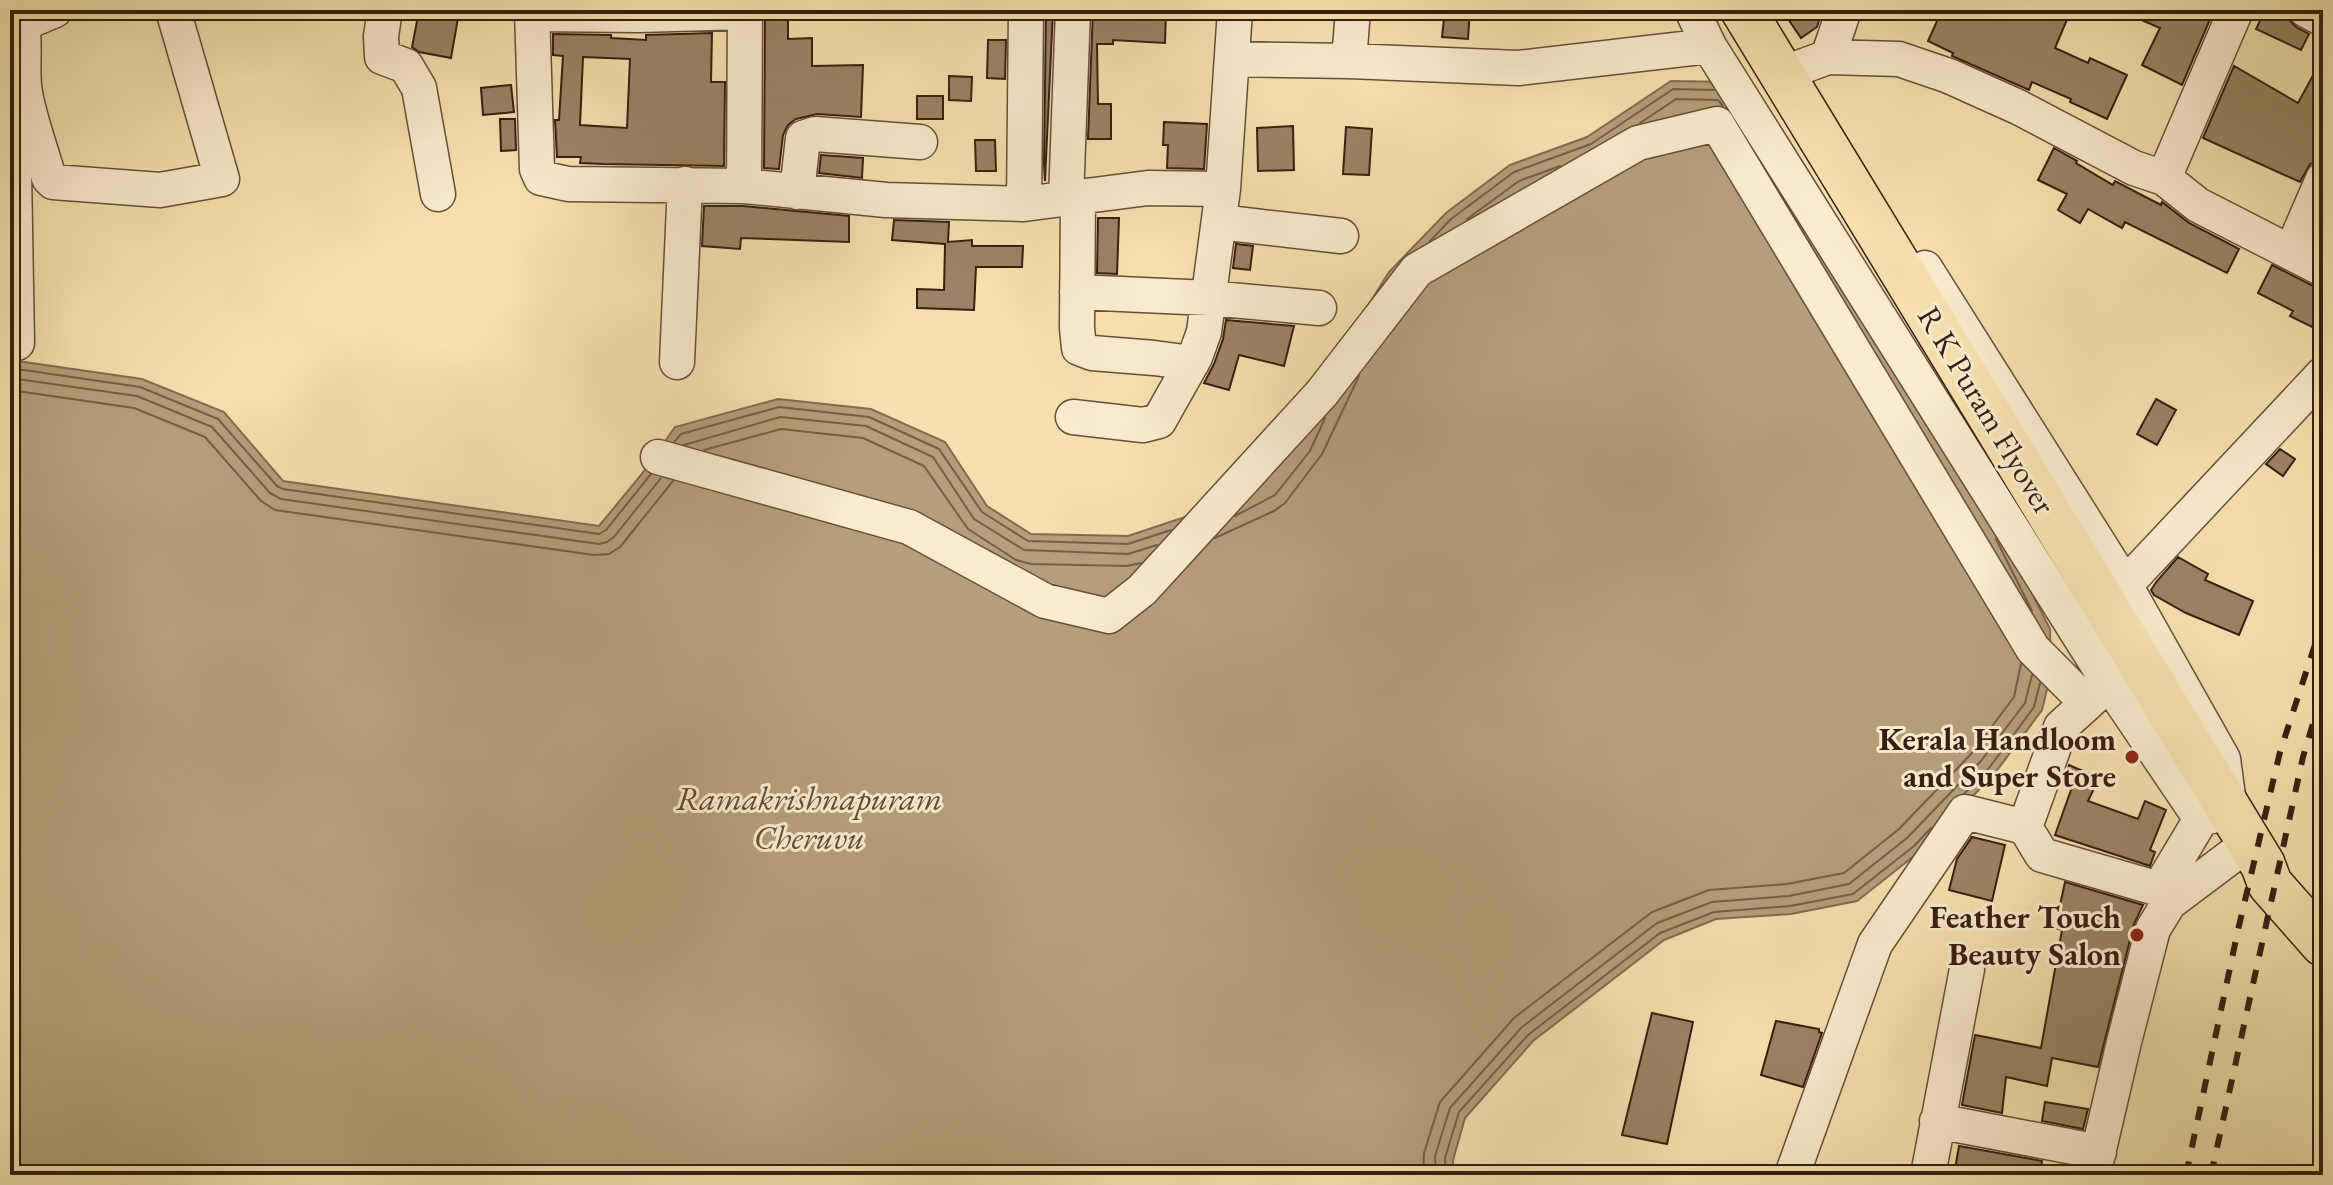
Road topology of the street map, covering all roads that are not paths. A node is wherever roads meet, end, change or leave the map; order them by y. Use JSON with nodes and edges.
{"nodes":[{"id":1,"x":55,"y":10,"type":"edge"},
{"id":2,"x":173,"y":10,"type":"edge"},
{"id":3,"x":385,"y":10,"type":"edge"},
{"id":4,"x":1026,"y":10,"type":"edge"},
{"id":5,"x":1073,"y":10,"type":"edge"},
{"id":6,"x":1235,"y":10,"type":"edge"},
{"id":7,"x":1353,"y":10,"type":"edge"},
{"id":8,"x":1692,"y":10,"type":"edge"},
{"id":9,"x":1743,"y":10,"type":"edge"},
{"id":10,"x":1767,"y":10,"type":"edge"},
{"id":11,"x":1844,"y":10,"type":"edge"},
{"id":12,"x":2236,"y":10,"type":"edge"},
{"id":13,"x":2306,"y":10,"type":"edge"},
{"id":14,"x":745,"y":11,"type":"edge"},
{"id":15,"x":532,"y":12,"type":"edge"},
{"id":16,"x":2323,"y":19,"type":"edge"},
{"id":17,"x":1709,"y":46,"type":"junction"},
{"id":18,"x":1232,"y":59,"type":"junction"},
{"id":19,"x":1349,"y":61,"type":"junction"},
{"id":20,"x":1813,"y":62,"type":"junction"},
{"id":21,"x":10,"y":108,"type":"edge"},
{"id":22,"x":1749,"y":108,"type":"junction"},
{"id":23,"x":1717,"y":124,"type":"junction"},
{"id":24,"x":920,"y":142,"type":"dead end"},
{"id":25,"x":2164,"y":178,"type":"junction"},
{"id":26,"x":2323,"y":179,"type":"edge"},
{"id":27,"x":685,"y":184,"type":"junction"},
{"id":28,"x":744,"y":186,"type":"junction"},
{"id":29,"x":797,"y":192,"type":"junction"},
{"id":30,"x":438,"y":194,"type":"dead end"},
{"id":31,"x":1072,"y":199,"type":"junction"},
{"id":32,"x":1024,"y":204,"type":"junction"},
{"id":33,"x":1221,"y":206,"type":"junction"},
{"id":34,"x":1341,"y":236,"type":"dead end"},
{"id":35,"x":2291,"y":253,"type":"junction"},
{"id":36,"x":2323,"y":269,"type":"edge"},
{"id":37,"x":1077,"y":292,"type":"junction"},
{"id":38,"x":1209,"y":298,"type":"junction"},
{"id":39,"x":1319,"y":308,"type":"dead end"},
{"id":40,"x":10,"y":342,"type":"edge"},
{"id":41,"x":677,"y":362,"type":"dead end"},
{"id":42,"x":1192,"y":363,"type":"junction"},
{"id":43,"x":2323,"y":374,"type":"edge"},
{"id":44,"x":1073,"y":417,"type":"dead end"},
{"id":45,"x":658,"y":457,"type":"dead end"},
{"id":46,"x":2125,"y":585,"type":"junction"},
{"id":47,"x":2098,"y":693,"type":"junction"},
{"id":48,"x":2025,"y":827,"type":"junction"},
{"id":49,"x":2236,"y":835,"type":"junction"},
{"id":50,"x":2164,"y":896,"type":"junction"},
{"id":51,"x":2323,"y":914,"type":"edge"},
{"id":52,"x":2323,"y":944,"type":"edge"},
{"id":53,"x":1967,"y":969,"type":"dead end"},
{"id":54,"x":1937,"y":1121,"type":"junction"},
{"id":55,"x":2096,"y":1163,"type":"edge"},
{"id":56,"x":1792,"y":1175,"type":"edge"},
{"id":57,"x":1928,"y":1175,"type":"edge"}],
"edges":[{"from":1,"to":2,"type":"street"},
{"from":3,"to":30,"type":"street"},
{"from":4,"to":32,"type":"street"},
{"from":5,"to":31,"type":"street"},
{"from":6,"to":18,"type":"street"},
{"from":7,"to":19,"type":"street"},
{"from":8,"to":17,"type":"street"},
{"from":9,"to":49,"type":"main road","name":"R K Puram Flyover"},
{"from":10,"to":20,"type":"street"},
{"from":11,"to":20,"type":"street"},
{"from":12,"to":25,"type":"street"},
{"from":13,"to":16,"type":"street"},
{"from":14,"to":15,"type":"street"},
{"from":14,"to":28,"type":"street"},
{"from":15,"to":27,"type":"street"},
{"from":17,"to":19,"type":"street"},
{"from":17,"to":22,"type":"street"},
{"from":18,"to":19,"type":"street"},
{"from":18,"to":33,"type":"street"},
{"from":20,"to":25,"type":"street"},
{"from":20,"to":46,"type":"street"},
{"from":21,"to":40,"type":"street"},
{"from":22,"to":23,"type":"street"},
{"from":22,"to":47,"type":"street"},
{"from":23,"to":45,"type":"street"},
{"from":23,"to":47,"type":"street"},
{"from":24,"to":29,"type":"street"},
{"from":25,"to":35,"type":"street"},
{"from":26,"to":35,"type":"street"},
{"from":27,"to":28,"type":"street"},
{"from":27,"to":41,"type":"street"},
{"from":28,"to":29,"type":"street"},
{"from":29,"to":32,"type":"street"},
{"from":31,"to":32,"type":"street"},
{"from":31,"to":33,"type":"street"},
{"from":31,"to":37,"type":"street"},
{"from":33,"to":34,"type":"street"},
{"from":33,"to":38,"type":"street"},
{"from":35,"to":36,"type":"street"},
{"from":37,"to":38,"type":"street"},
{"from":37,"to":42,"type":"street"},
{"from":38,"to":39,"type":"street"},
{"from":38,"to":42,"type":"street"},
{"from":42,"to":44,"type":"street"},
{"from":43,"to":46,"type":"street"},
{"from":46,"to":49,"type":"street"},
{"from":47,"to":48,"type":"street"},
{"from":47,"to":49,"type":"street"},
{"from":48,"to":50,"type":"street"},
{"from":48,"to":56,"type":"street"},
{"from":49,"to":50,"type":"street"},
{"from":49,"to":50,"type":"street"},
{"from":49,"to":51,"type":"main road"},
{"from":49,"to":52,"type":"main road","name":"R K Puram Flyover"},
{"from":50,"to":55,"type":"street"},
{"from":53,"to":54,"type":"street"},
{"from":54,"to":55,"type":"street"},
{"from":54,"to":57,"type":"street"}]}
